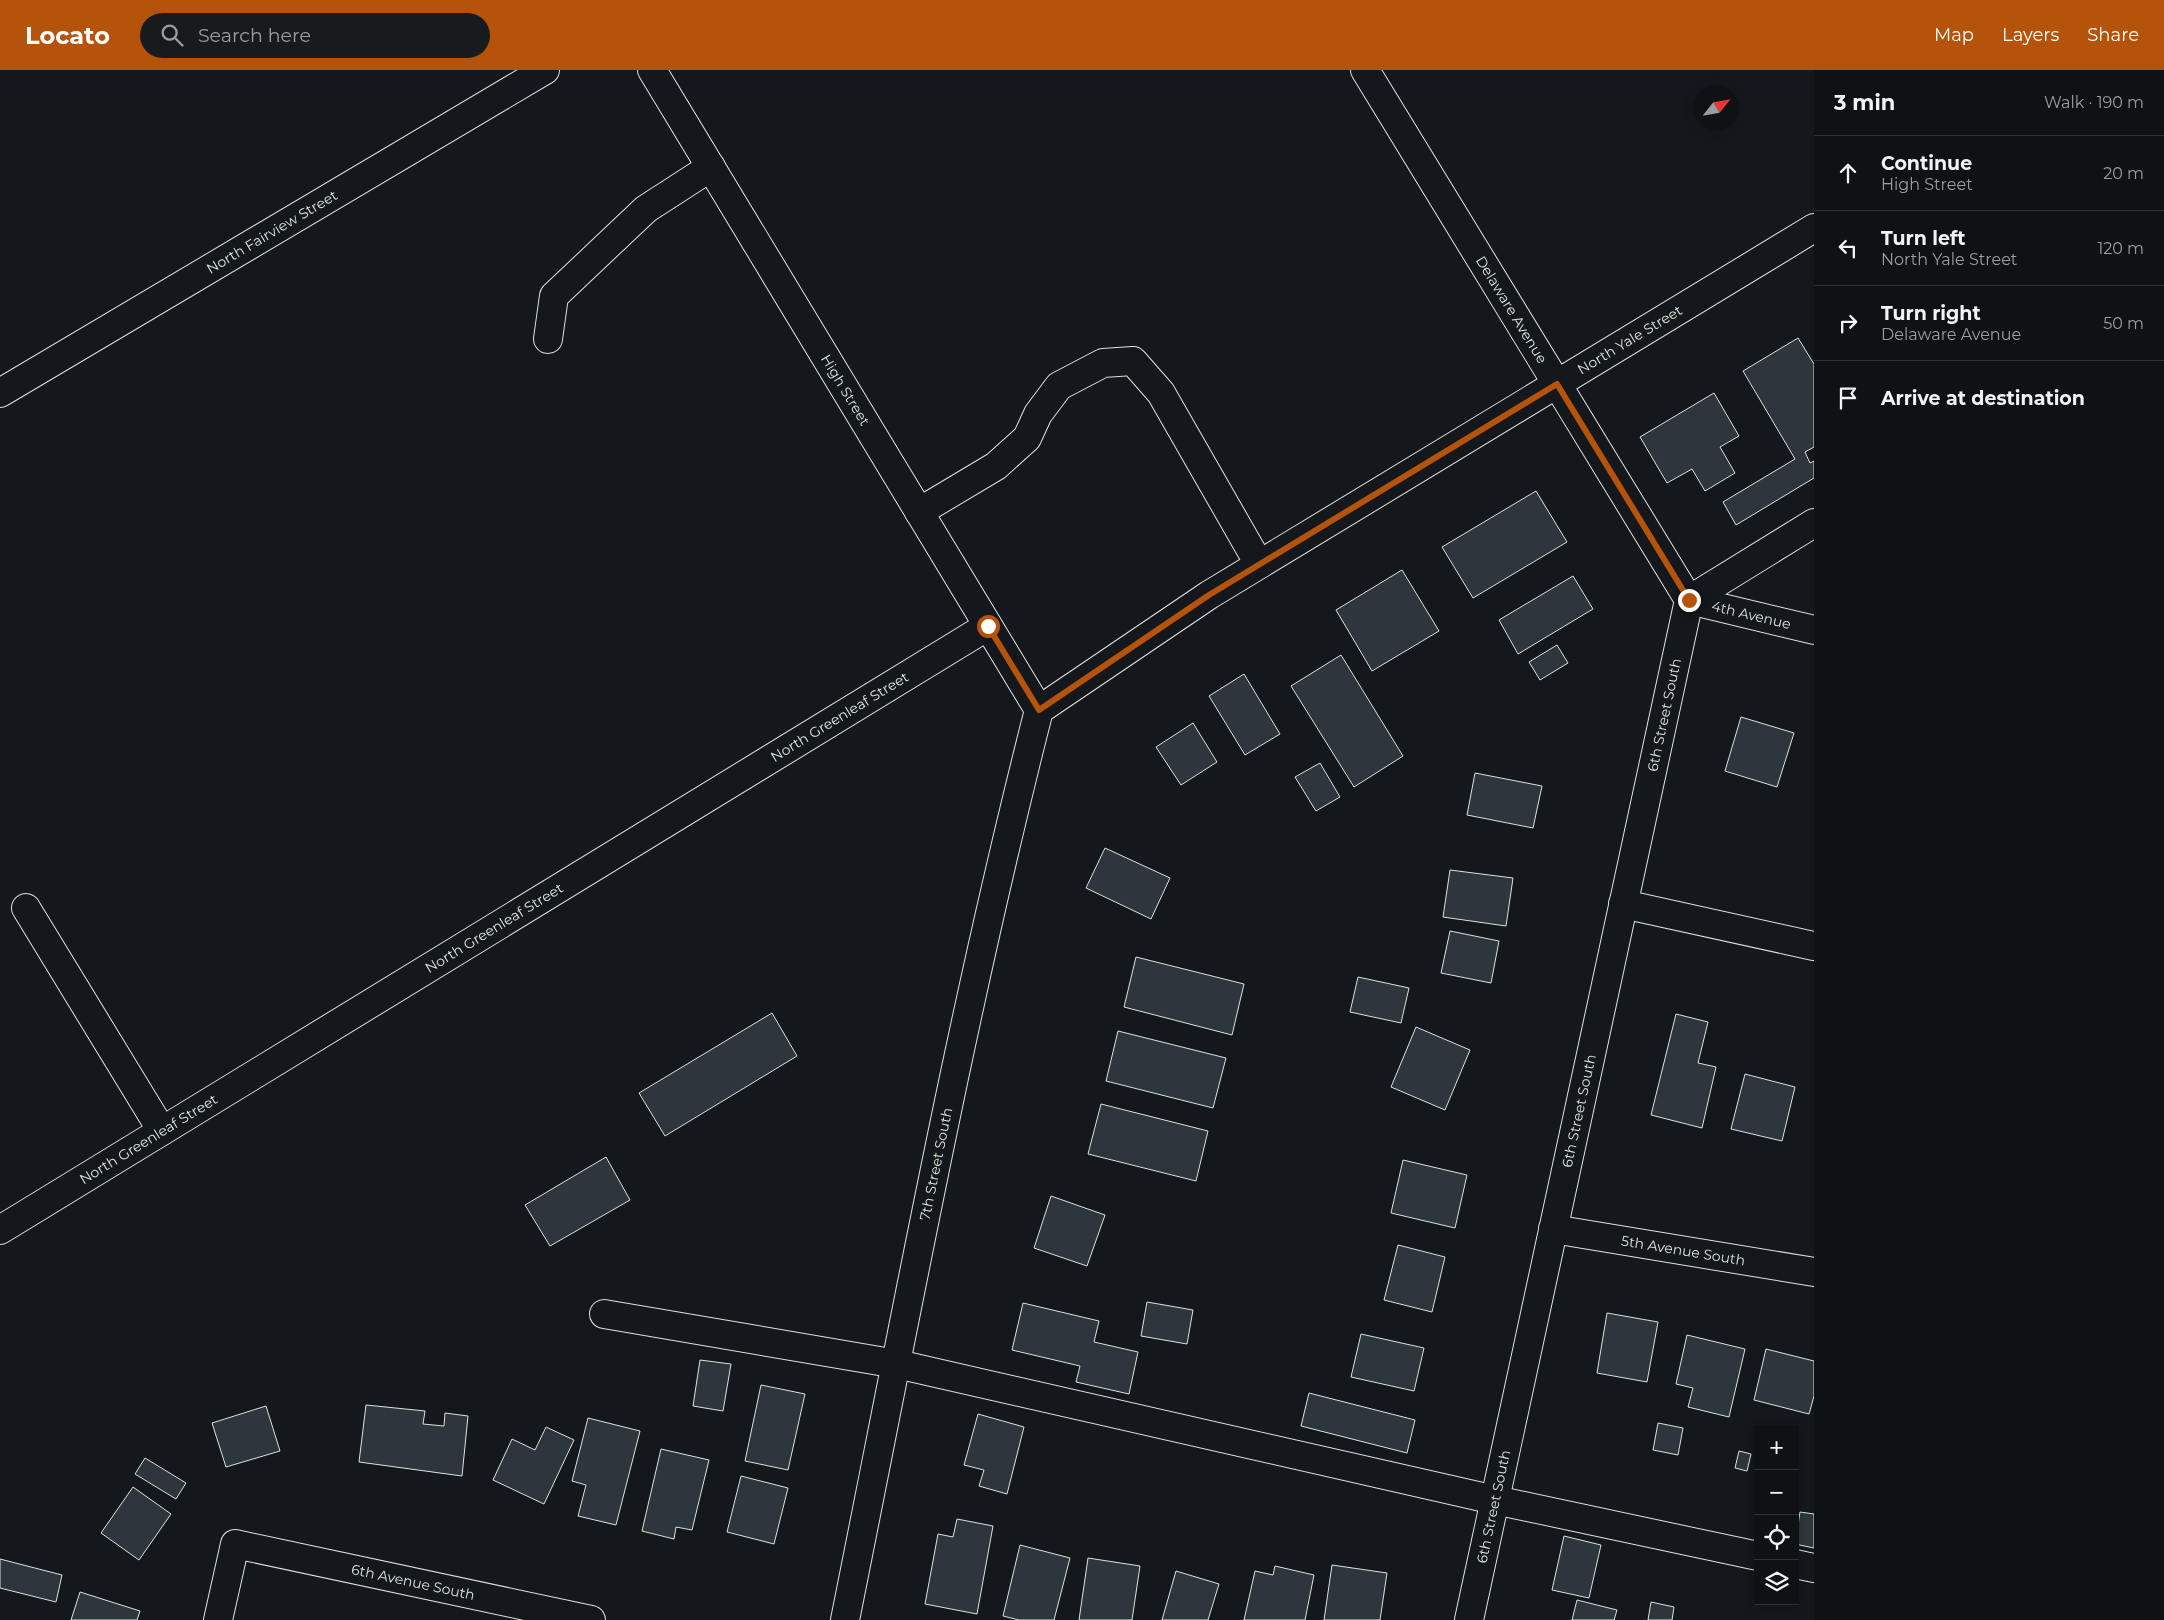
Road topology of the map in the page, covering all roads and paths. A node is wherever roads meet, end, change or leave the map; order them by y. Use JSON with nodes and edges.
{"nodes":[{"id":1,"x":545,"y":70,"type":"edge"},
{"id":2,"x":652,"y":70,"type":"edge"},
{"id":3,"x":1366,"y":70,"type":"edge"},
{"id":4,"x":711,"y":167,"type":"junction"},
{"id":5,"x":1814,"y":228,"type":"edge"},
{"id":6,"x":548,"y":339,"type":"dead end"},
{"id":7,"x":1557,"y":384,"type":"junction"},
{"id":8,"x":0,"y":393,"type":"edge"},
{"id":9,"x":919,"y":512,"type":"junction"},
{"id":10,"x":1814,"y":523,"type":"edge"},
{"id":11,"x":1258,"y":564,"type":"junction"},
{"id":12,"x":1689,"y":600,"type":"junction"},
{"id":13,"x":988,"y":626,"type":"junction"},
{"id":14,"x":1814,"y":630,"type":"edge"},
{"id":15,"x":1039,"y":710,"type":"junction"},
{"id":16,"x":1623,"y":904,"type":"junction"},
{"id":17,"x":26,"y":908,"type":"dead end"},
{"id":18,"x":1814,"y":946,"type":"edge"},
{"id":19,"x":162,"y":1130,"type":"junction"},
{"id":20,"x":1553,"y":1229,"type":"junction"},
{"id":21,"x":0,"y":1230,"type":"edge"},
{"id":22,"x":1814,"y":1272,"type":"edge"},
{"id":23,"x":604,"y":1314,"type":"dead end"},
{"id":24,"x":896,"y":1364,"type":"junction"},
{"id":25,"x":1495,"y":1500,"type":"junction"},
{"id":26,"x":1754,"y":1555,"type":"edge"},
{"id":27,"x":1799,"y":1565,"type":"edge"},
{"id":28,"x":1814,"y":1568,"type":"edge"},
{"id":29,"x":218,"y":1620,"type":"edge"},
{"id":30,"x":591,"y":1620,"type":"edge"},
{"id":31,"x":845,"y":1620,"type":"edge"},
{"id":32,"x":1470,"y":1620,"type":"edge"}],
"edges":[{"from":1,"to":8,"type":"street","name":"North Fairview Street"},
{"from":2,"to":4,"type":"street","name":"High Street"},
{"from":3,"to":7,"type":"street","name":"Delaware Avenue"},
{"from":4,"to":6,"type":"street"},
{"from":4,"to":9,"type":"street","name":"High Street"},
{"from":5,"to":7,"type":"street","name":"North Yale Street"},
{"from":7,"to":11,"type":"street","name":"North Yale Street"},
{"from":7,"to":12,"type":"street","name":"Delaware Avenue"},
{"from":9,"to":11,"type":"street"},
{"from":9,"to":13,"type":"street","name":"High Street"},
{"from":10,"to":12,"type":"street"},
{"from":11,"to":15,"type":"street","name":"North Yale Street"},
{"from":12,"to":14,"type":"street","name":"4th Avenue"},
{"from":12,"to":16,"type":"street","name":"6th Street South"},
{"from":13,"to":15,"type":"street","name":"High Street"},
{"from":13,"to":19,"type":"street","name":"North Greenleaf Street"},
{"from":15,"to":24,"type":"street","name":"7th Street South"},
{"from":16,"to":18,"type":"street"},
{"from":16,"to":20,"type":"street","name":"6th Street South"},
{"from":17,"to":19,"type":"street"},
{"from":19,"to":21,"type":"street","name":"North Greenleaf Street"},
{"from":20,"to":22,"type":"street","name":"5th Avenue South"},
{"from":20,"to":25,"type":"street","name":"6th Street South"},
{"from":23,"to":24,"type":"street"},
{"from":24,"to":25,"type":"street"},
{"from":24,"to":31,"type":"street","name":"7th Street South"},
{"from":25,"to":26,"type":"street"},
{"from":25,"to":32,"type":"street","name":"6th Street South"},
{"from":27,"to":28,"type":"street"},
{"from":29,"to":30,"type":"street","name":"6th Avenue South"}]}
